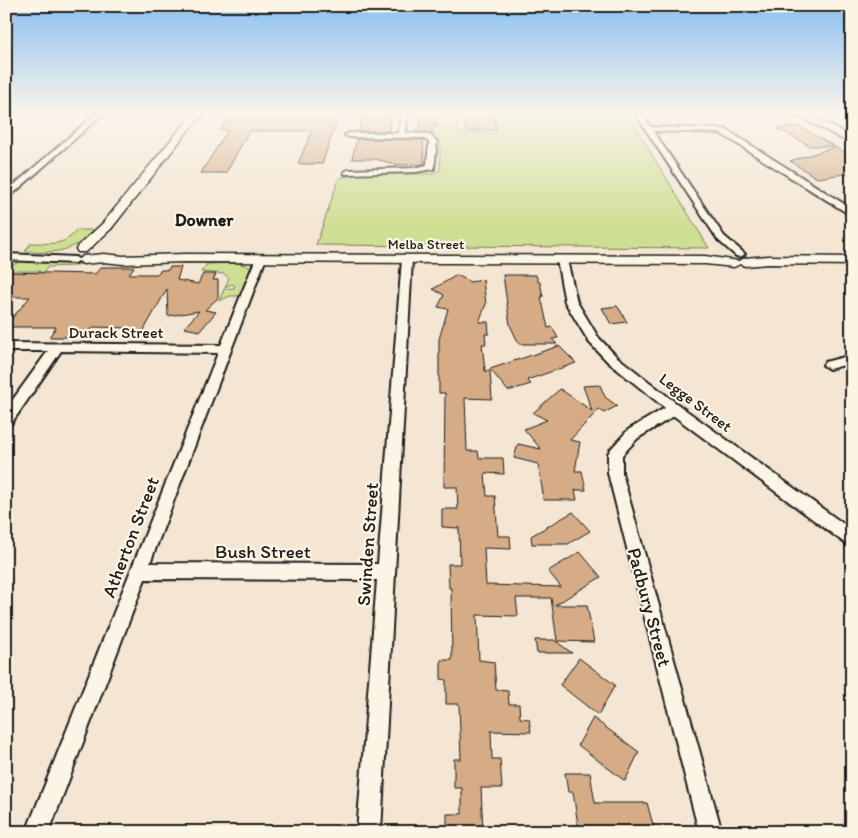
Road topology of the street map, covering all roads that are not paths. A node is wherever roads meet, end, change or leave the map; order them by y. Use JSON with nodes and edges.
{"nodes":[{"id":1,"x":58,"y":151,"type":"edge"},
{"id":2,"x":167,"y":151,"type":"edge"},
{"id":3,"x":432,"y":151,"type":"edge"},
{"id":4,"x":663,"y":151,"type":"edge"},
{"id":5,"x":753,"y":151,"type":"edge"},
{"id":6,"x":348,"y":172,"type":"dead end"},
{"id":7,"x":6,"y":197,"type":"edge"},
{"id":8,"x":852,"y":214,"type":"edge"},
{"id":9,"x":107,"y":226,"type":"junction"},
{"id":10,"x":721,"y":238,"type":"junction"},
{"id":11,"x":98,"y":250,"type":"junction"},
{"id":12,"x":724,"y":254,"type":"junction"},
{"id":13,"x":79,"y":255,"type":"junction"},
{"id":14,"x":6,"y":257,"type":"edge"},
{"id":15,"x":147,"y":258,"type":"junction"},
{"id":16,"x":261,"y":258,"type":"junction"},
{"id":17,"x":740,"y":258,"type":"junction"},
{"id":18,"x":407,"y":259,"type":"junction"},
{"id":19,"x":562,"y":260,"type":"junction"},
{"id":20,"x":705,"y":260,"type":"junction"},
{"id":21,"x":851,"y":262,"type":"edge"},
{"id":22,"x":6,"y":347,"type":"edge"},
{"id":23,"x":57,"y":348,"type":"junction"},
{"id":24,"x":226,"y":349,"type":"junction"},
{"id":25,"x":852,"y":359,"type":"edge"},
{"id":26,"x":828,"y":365,"type":"dead end"},
{"id":27,"x":675,"y":409,"type":"junction"},
{"id":28,"x":6,"y":420,"type":"edge"},
{"id":29,"x":852,"y":539,"type":"edge"},
{"id":30,"x":140,"y":571,"type":"junction"},
{"id":31,"x":386,"y":572,"type":"junction"},
{"id":32,"x":37,"y":832,"type":"edge"},
{"id":33,"x":369,"y":832,"type":"edge"},
{"id":34,"x":711,"y":832,"type":"edge"}],
"edges":[{"from":1,"to":7,"type":"street"},
{"from":2,"to":9,"type":"street"},
{"from":3,"to":6,"type":"street"},
{"from":4,"to":10,"type":"street"},
{"from":5,"to":8,"type":"street"},
{"from":9,"to":11,"type":"street"},
{"from":9,"to":13,"type":"street"},
{"from":10,"to":12,"type":"street"},
{"from":10,"to":17,"type":"street"},
{"from":11,"to":13,"type":"street","name":"Melba Street"},
{"from":11,"to":15,"type":"street","name":"Melba Street"},
{"from":12,"to":17,"type":"street"},
{"from":12,"to":20,"type":"street","name":"Melba Street"},
{"from":13,"to":14,"type":"street","name":"Melba Street"},
{"from":13,"to":15,"type":"street","name":"Melba Street"},
{"from":15,"to":16,"type":"street","name":"Melba Street"},
{"from":16,"to":18,"type":"street","name":"Melba Street"},
{"from":16,"to":24,"type":"street","name":"Atherton Street"},
{"from":17,"to":20,"type":"street","name":"Melba Street"},
{"from":17,"to":21,"type":"street","name":"Melba Street"},
{"from":18,"to":19,"type":"street","name":"Melba Street"},
{"from":18,"to":31,"type":"street","name":"Swinden Street"},
{"from":19,"to":20,"type":"street","name":"Melba Street"},
{"from":19,"to":27,"type":"street","name":"Legge Street"},
{"from":22,"to":23,"type":"street","name":"Durack Street"},
{"from":23,"to":24,"type":"street","name":"Durack Street"},
{"from":23,"to":28,"type":"street"},
{"from":24,"to":30,"type":"street","name":"Atherton Street"},
{"from":25,"to":26,"type":"street"},
{"from":27,"to":29,"type":"street","name":"Legge Street"},
{"from":27,"to":34,"type":"street","name":"Padbury Street"},
{"from":30,"to":31,"type":"street","name":"Bush Street"},
{"from":30,"to":32,"type":"street","name":"Atherton Street"},
{"from":31,"to":33,"type":"street","name":"Swinden Street"}]}
